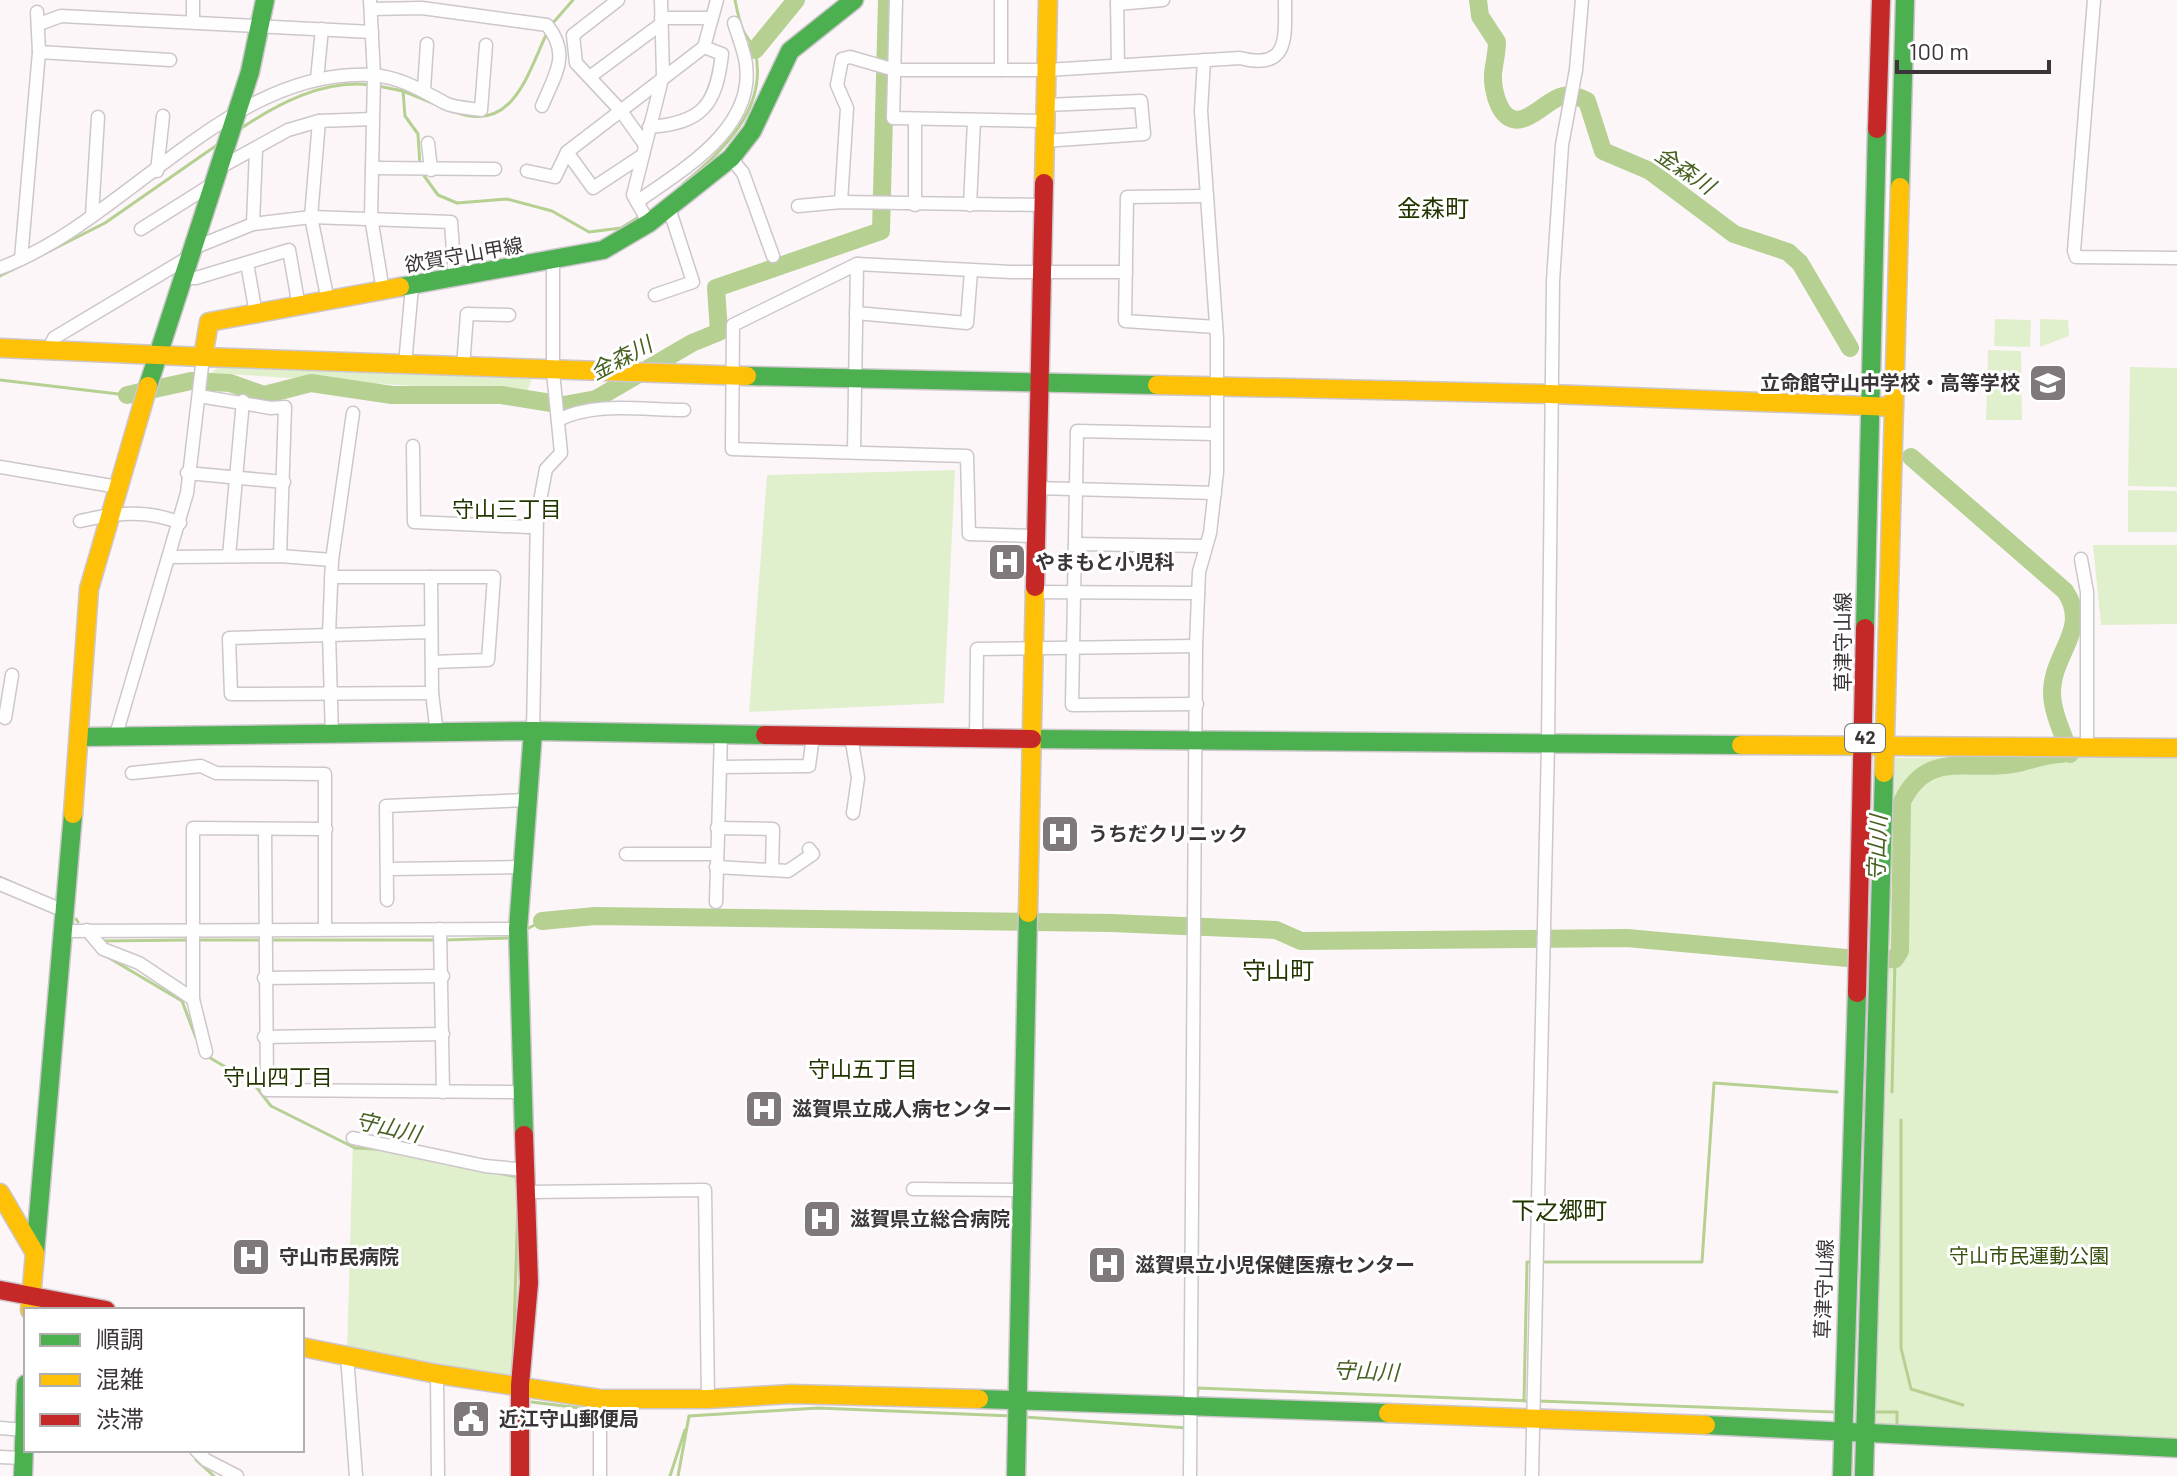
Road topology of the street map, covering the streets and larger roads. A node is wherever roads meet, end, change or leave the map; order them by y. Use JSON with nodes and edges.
{"nodes":[{"id":1,"x":193,"y":0,"type":"edge"},
{"id":2,"x":265,"y":0,"type":"edge"},
{"id":3,"x":618,"y":0,"type":"edge"},
{"id":4,"x":661,"y":0,"type":"edge"},
{"id":5,"x":717,"y":0,"type":"edge"},
{"id":6,"x":854,"y":0,"type":"edge"},
{"id":7,"x":896,"y":0,"type":"edge"},
{"id":8,"x":1001,"y":0,"type":"edge"},
{"id":9,"x":1048,"y":0,"type":"edge"},
{"id":10,"x":1163,"y":0,"type":"edge"},
{"id":11,"x":1285,"y":0,"type":"edge"},
{"id":12,"x":1582,"y":0,"type":"edge"},
{"id":13,"x":1881,"y":0,"type":"edge"},
{"id":14,"x":1905,"y":0,"type":"edge"},
{"id":15,"x":2094,"y":0,"type":"edge"},
{"id":16,"x":369,"y":2,"type":"edge"},
{"id":17,"x":1117,"y":2,"type":"edge"},
{"id":18,"x":710,"y":18,"type":"junction"},
{"id":19,"x":193,"y":20,"type":"junction"},
{"id":20,"x":661,"y":21,"type":"junction"},
{"id":21,"x":734,"y":23,"type":"dead end"},
{"id":22,"x":260,"y":25,"type":"junction"},
{"id":23,"x":322,"y":29,"type":"junction"},
{"id":24,"x":372,"y":32,"type":"junction"},
{"id":25,"x":427,"y":44,"type":"dead end"},
{"id":26,"x":486,"y":45,"type":"dead end"},
{"id":27,"x":704,"y":47,"type":"junction"},
{"id":28,"x":39,"y":52,"type":"junction"},
{"id":29,"x":170,"y":60,"type":"dead end"},
{"id":30,"x":1204,"y":60,"type":"junction"},
{"id":31,"x":1118,"y":65,"type":"junction"},
{"id":32,"x":895,"y":70,"type":"junction"},
{"id":33,"x":1001,"y":70,"type":"junction"},
{"id":34,"x":1047,"y":70,"type":"junction"},
{"id":35,"x":591,"y":76,"type":"junction"},
{"id":36,"x":374,"y":77,"type":"junction"},
{"id":37,"x":662,"y":77,"type":"junction"},
{"id":38,"x":317,"y":79,"type":"junction"},
{"id":39,"x":424,"y":89,"type":"junction"},
{"id":40,"x":542,"y":106,"type":"dead end"},
{"id":41,"x":621,"y":111,"type":"junction"},
{"id":42,"x":1044,"y":113,"type":"junction"},
{"id":43,"x":163,"y":116,"type":"dead end"},
{"id":44,"x":98,"y":117,"type":"dead end"},
{"id":45,"x":372,"y":119,"type":"junction"},
{"id":46,"x":915,"y":120,"type":"junction"},
{"id":47,"x":319,"y":121,"type":"junction"},
{"id":48,"x":974,"y":121,"type":"junction"},
{"id":49,"x":649,"y":127,"type":"junction"},
{"id":50,"x":232,"y":128,"type":"junction"},
{"id":51,"x":1044,"y":141,"type":"junction"},
{"id":52,"x":428,"y":143,"type":"dead end"},
{"id":53,"x":256,"y":149,"type":"junction"},
{"id":54,"x":644,"y":150,"type":"junction"},
{"id":55,"x":567,"y":152,"type":"junction"},
{"id":56,"x":731,"y":158,"type":"junction"},
{"id":57,"x":372,"y":168,"type":"junction"},
{"id":58,"x":495,"y":169,"type":"dead end"},
{"id":59,"x":431,"y":170,"type":"junction"},
{"id":60,"x":157,"y":171,"type":"junction"},
{"id":61,"x":527,"y":171,"type":"dead end"},
{"id":62,"x":217,"y":176,"type":"junction"},
{"id":63,"x":1206,"y":196,"type":"junction"},
{"id":64,"x":637,"y":202,"type":"junction"},
{"id":65,"x":841,"y":202,"type":"junction"},
{"id":66,"x":915,"y":205,"type":"junction"},
{"id":67,"x":970,"y":205,"type":"junction"},
{"id":68,"x":1042,"y":205,"type":"junction"},
{"id":69,"x":798,"y":206,"type":"dead end"},
{"id":70,"x":669,"y":208,"type":"junction"},
{"id":71,"x":92,"y":216,"type":"junction"},
{"id":72,"x":311,"y":217,"type":"junction"},
{"id":73,"x":371,"y":217,"type":"junction"},
{"id":74,"x":649,"y":223,"type":"junction"},
{"id":75,"x":253,"y":224,"type":"junction"},
{"id":76,"x":141,"y":229,"type":"dead end"},
{"id":77,"x":190,"y":253,"type":"junction"},
{"id":78,"x":773,"y":256,"type":"dead end"},
{"id":79,"x":2177,"y":258,"type":"edge"},
{"id":80,"x":21,"y":259,"type":"junction"},
{"id":81,"x":553,"y":261,"type":"junction"},
{"id":82,"x":247,"y":263,"type":"junction"},
{"id":83,"x":857,"y":264,"type":"junction"},
{"id":84,"x":0,"y":268,"type":"edge"},
{"id":85,"x":971,"y":271,"type":"junction"},
{"id":86,"x":1040,"y":272,"type":"junction"},
{"id":87,"x":1126,"y":272,"type":"junction"},
{"id":88,"x":182,"y":278,"type":"junction"},
{"id":89,"x":455,"y":278,"type":"junction"},
{"id":90,"x":412,"y":287,"type":"junction"},
{"id":91,"x":383,"y":291,"type":"junction"},
{"id":92,"x":655,"y":295,"type":"dead end"},
{"id":93,"x":328,"y":301,"type":"junction"},
{"id":94,"x":299,"y":307,"type":"junction"},
{"id":95,"x":856,"y":313,"type":"junction"},
{"id":96,"x":256,"y":314,"type":"junction"},
{"id":97,"x":509,"y":315,"type":"dead end"},
{"id":98,"x":1216,"y":327,"type":"junction"},
{"id":99,"x":0,"y":348,"type":"edge"},
{"id":100,"x":47,"y":352,"type":"junction"},
{"id":101,"x":157,"y":356,"type":"junction"},
{"id":102,"x":203,"y":357,"type":"junction"},
{"id":103,"x":405,"y":364,"type":"junction"},
{"id":104,"x":463,"y":367,"type":"junction"},
{"id":105,"x":553,"y":372,"type":"junction"},
{"id":106,"x":733,"y":377,"type":"junction"},
{"id":107,"x":856,"y":380,"type":"junction"},
{"id":108,"x":1038,"y":384,"type":"junction"},
{"id":109,"x":1217,"y":390,"type":"junction"},
{"id":110,"x":1550,"y":394,"type":"junction"},
{"id":111,"x":199,"y":396,"type":"junction"},
{"id":112,"x":243,"y":401,"type":"junction"},
{"id":113,"x":1869,"y":406,"type":"junction"},
{"id":114,"x":1894,"y":407,"type":"junction"},
{"id":115,"x":684,"y":410,"type":"dead end"},
{"id":116,"x":353,"y":413,"type":"dead end"},
{"id":117,"x":558,"y":420,"type":"junction"},
{"id":118,"x":1215,"y":434,"type":"junction"},
{"id":119,"x":413,"y":446,"type":"dead end"},
{"id":120,"x":854,"y":451,"type":"junction"},
{"id":121,"x":0,"y":467,"type":"edge"},
{"id":122,"x":187,"y":473,"type":"junction"},
{"id":123,"x":236,"y":477,"type":"junction"},
{"id":124,"x":284,"y":482,"type":"junction"},
{"id":125,"x":118,"y":487,"type":"junction"},
{"id":126,"x":1036,"y":488,"type":"junction"},
{"id":127,"x":1076,"y":491,"type":"junction"},
{"id":128,"x":1215,"y":493,"type":"junction"},
{"id":129,"x":111,"y":514,"type":"junction"},
{"id":130,"x":537,"y":517,"type":"junction"},
{"id":131,"x":80,"y":521,"type":"dead end"},
{"id":132,"x":180,"y":523,"type":"junction"},
{"id":133,"x":1034,"y":536,"type":"junction"},
{"id":134,"x":1075,"y":544,"type":"junction"},
{"id":135,"x":1205,"y":546,"type":"junction"},
{"id":136,"x":229,"y":556,"type":"junction"},
{"id":137,"x":280,"y":556,"type":"junction"},
{"id":138,"x":169,"y":557,"type":"junction"},
{"id":139,"x":2081,"y":559,"type":"dead end"},
{"id":140,"x":332,"y":560,"type":"junction"},
{"id":141,"x":331,"y":577,"type":"junction"},
{"id":142,"x":431,"y":577,"type":"junction"},
{"id":143,"x":1032,"y":592,"type":"junction"},
{"id":144,"x":1074,"y":593,"type":"junction"},
{"id":145,"x":1198,"y":593,"type":"junction"},
{"id":146,"x":430,"y":632,"type":"junction"},
{"id":147,"x":329,"y":634,"type":"junction"},
{"id":148,"x":1196,"y":646,"type":"junction"},
{"id":149,"x":1032,"y":649,"type":"junction"},
{"id":150,"x":1073,"y":650,"type":"junction"},
{"id":151,"x":432,"y":662,"type":"junction"},
{"id":152,"x":12,"y":675,"type":"dead end"},
{"id":153,"x":332,"y":692,"type":"junction"},
{"id":154,"x":432,"y":693,"type":"junction"},
{"id":155,"x":1197,"y":704,"type":"junction"},
{"id":156,"x":5,"y":718,"type":"dead end"},
{"id":157,"x":533,"y":731,"type":"junction"},
{"id":158,"x":437,"y":734,"type":"junction"},
{"id":159,"x":721,"y":734,"type":"junction"},
{"id":160,"x":116,"y":735,"type":"junction"},
{"id":161,"x":332,"y":736,"type":"junction"},
{"id":162,"x":813,"y":736,"type":"junction"},
{"id":163,"x":851,"y":736,"type":"junction"},
{"id":164,"x":80,"y":737,"type":"junction"},
{"id":165,"x":1032,"y":737,"type":"junction"},
{"id":166,"x":976,"y":739,"type":"junction"},
{"id":167,"x":1197,"y":740,"type":"junction"},
{"id":168,"x":1548,"y":744,"type":"junction"},
{"id":169,"x":2081,"y":745,"type":"junction"},
{"id":170,"x":1874,"y":746,"type":"junction"},
{"id":171,"x":2177,"y":748,"type":"edge"},
{"id":172,"x":721,"y":767,"type":"junction"},
{"id":173,"x":132,"y":773,"type":"dead end"},
{"id":174,"x":526,"y":800,"type":"junction"},
{"id":175,"x":853,"y":813,"type":"dead end"},
{"id":176,"x":717,"y":828,"type":"junction"},
{"id":177,"x":265,"y":829,"type":"junction"},
{"id":178,"x":326,"y":829,"type":"junction"},
{"id":179,"x":809,"y":849,"type":"dead end"},
{"id":180,"x":626,"y":854,"type":"dead end"},
{"id":181,"x":716,"y":861,"type":"junction"},
{"id":182,"x":523,"y":867,"type":"junction"},
{"id":183,"x":389,"y":869,"type":"junction"},
{"id":184,"x":772,"y":870,"type":"junction"},
{"id":185,"x":0,"y":884,"type":"edge"},
{"id":186,"x":387,"y":900,"type":"dead end"},
{"id":187,"x":716,"y":902,"type":"dead end"},
{"id":188,"x":62,"y":910,"type":"junction"},
{"id":189,"x":195,"y":929,"type":"junction"},
{"id":190,"x":267,"y":929,"type":"junction"},
{"id":191,"x":325,"y":929,"type":"junction"},
{"id":192,"x":440,"y":929,"type":"junction"},
{"id":193,"x":518,"y":929,"type":"junction"},
{"id":194,"x":87,"y":930,"type":"junction"},
{"id":195,"x":61,"y":931,"type":"junction"},
{"id":196,"x":443,"y":976,"type":"junction"},
{"id":197,"x":264,"y":978,"type":"junction"},
{"id":198,"x":193,"y":999,"type":"junction"},
{"id":199,"x":443,"y":1034,"type":"junction"},
{"id":200,"x":264,"y":1037,"type":"junction"},
{"id":201,"x":206,"y":1052,"type":"dead end"},
{"id":202,"x":443,"y":1092,"type":"junction"},
{"id":203,"x":521,"y":1092,"type":"junction"},
{"id":204,"x":353,"y":1138,"type":"dead end"},
{"id":205,"x":527,"y":1170,"type":"junction"},
{"id":206,"x":913,"y":1189,"type":"dead end"},
{"id":207,"x":1020,"y":1190,"type":"junction"},
{"id":208,"x":528,"y":1192,"type":"junction"},
{"id":209,"x":0,"y":1193,"type":"edge"},
{"id":210,"x":35,"y":1253,"type":"junction"},
{"id":211,"x":0,"y":1290,"type":"edge"},
{"id":212,"x":30,"y":1304,"type":"edge"},
{"id":213,"x":64,"y":1306,"type":"edge"},
{"id":214,"x":85,"y":1308,"type":"edge"},
{"id":215,"x":304,"y":1347,"type":"edge"},
{"id":216,"x":347,"y":1355,"type":"junction"},
{"id":217,"x":437,"y":1374,"type":"junction"},
{"id":218,"x":520,"y":1385,"type":"junction"},
{"id":219,"x":600,"y":1399,"type":"junction"},
{"id":220,"x":708,"y":1399,"type":"junction"},
{"id":221,"x":1018,"y":1401,"type":"junction"},
{"id":222,"x":1188,"y":1405,"type":"junction"},
{"id":223,"x":1535,"y":1420,"type":"junction"},
{"id":224,"x":0,"y":1428,"type":"edge"},
{"id":225,"x":24,"y":1430,"type":"joint"},
{"id":226,"x":1843,"y":1430,"type":"junction"},
{"id":227,"x":1866,"y":1433,"type":"junction"},
{"id":228,"x":2177,"y":1448,"type":"edge"},
{"id":229,"x":198,"y":1452,"type":"edge"},
{"id":230,"x":0,"y":1457,"type":"edge"},
{"id":231,"x":23,"y":1467,"type":"edge"},
{"id":232,"x":237,"y":1476,"type":"edge"},
{"id":233,"x":356,"y":1476,"type":"edge"},
{"id":234,"x":438,"y":1476,"type":"edge"},
{"id":235,"x":520,"y":1476,"type":"edge"},
{"id":236,"x":600,"y":1476,"type":"edge"},
{"id":237,"x":1016,"y":1476,"type":"edge"},
{"id":238,"x":1190,"y":1476,"type":"edge"},
{"id":239,"x":1532,"y":1476,"type":"edge"},
{"id":240,"x":1842,"y":1476,"type":"edge"},
{"id":241,"x":1864,"y":1476,"type":"edge"}],
"edges":[{"from":1,"to":19,"type":"street"},
{"from":2,"to":22,"type":"street"},
{"from":3,"to":35,"type":"street"},
{"from":4,"to":20,"type":"street"},
{"from":5,"to":18,"type":"street"},
{"from":6,"to":56,"type":"street","name":"欲賀守山甲線"},
{"from":7,"to":32,"type":"street"},
{"from":8,"to":33,"type":"street"},
{"from":9,"to":34,"type":"street"},
{"from":10,"to":17,"type":"street"},
{"from":11,"to":30,"type":"street"},
{"from":12,"to":110,"type":"street"},
{"from":13,"to":113,"type":"street","name":"草津守山線","number":"42"},
{"from":14,"to":114,"type":"street","name":"草津守山線","number":"42"},
{"from":15,"to":79,"type":"street"},
{"from":16,"to":24,"type":"street"},
{"from":16,"to":40,"type":"street"},
{"from":17,"to":31,"type":"street"},
{"from":18,"to":20,"type":"street"},
{"from":18,"to":27,"type":"street"},
{"from":19,"to":22,"type":"street"},
{"from":19,"to":28,"type":"street"},
{"from":20,"to":35,"type":"street"},
{"from":20,"to":37,"type":"street"},
{"from":21,"to":64,"type":"street"},
{"from":22,"to":23,"type":"street"},
{"from":22,"to":50,"type":"street"},
{"from":23,"to":24,"type":"street"},
{"from":23,"to":38,"type":"street"},
{"from":24,"to":36,"type":"street"},
{"from":25,"to":39,"type":"street"},
{"from":26,"to":39,"type":"street"},
{"from":27,"to":37,"type":"street"},
{"from":27,"to":49,"type":"street"},
{"from":28,"to":29,"type":"street"},
{"from":28,"to":80,"type":"street"},
{"from":30,"to":31,"type":"street"},
{"from":30,"to":63,"type":"street"},
{"from":31,"to":34,"type":"street"},
{"from":32,"to":33,"type":"street"},
{"from":32,"to":46,"type":"street"},
{"from":32,"to":65,"type":"street"},
{"from":33,"to":34,"type":"street"},
{"from":34,"to":42,"type":"street"},
{"from":35,"to":41,"type":"street"},
{"from":36,"to":38,"type":"street"},
{"from":36,"to":39,"type":"street"},
{"from":36,"to":45,"type":"street"},
{"from":37,"to":41,"type":"street"},
{"from":37,"to":49,"type":"street"},
{"from":38,"to":50,"type":"street"},
{"from":41,"to":54,"type":"street"},
{"from":41,"to":55,"type":"street"},
{"from":42,"to":48,"type":"street"},
{"from":42,"to":51,"type":"street"},
{"from":42,"to":51,"type":"street"},
{"from":43,"to":60,"type":"street"},
{"from":44,"to":71,"type":"street"},
{"from":45,"to":47,"type":"street"},
{"from":45,"to":57,"type":"street"},
{"from":46,"to":48,"type":"street"},
{"from":46,"to":66,"type":"street"},
{"from":47,"to":53,"type":"street"},
{"from":47,"to":72,"type":"street"},
{"from":48,"to":67,"type":"street"},
{"from":49,"to":54,"type":"street"},
{"from":50,"to":60,"type":"street"},
{"from":50,"to":62,"type":"street"},
{"from":51,"to":68,"type":"street"},
{"from":52,"to":59,"type":"street"},
{"from":53,"to":62,"type":"street"},
{"from":53,"to":75,"type":"street"},
{"from":54,"to":55,"type":"street"},
{"from":54,"to":64,"type":"street"},
{"from":55,"to":61,"type":"street"},
{"from":56,"to":70,"type":"street","name":"欲賀守山甲線"},
{"from":56,"to":78,"type":"street"},
{"from":57,"to":59,"type":"street"},
{"from":57,"to":73,"type":"street"},
{"from":58,"to":59,"type":"street"},
{"from":60,"to":71,"type":"street"},
{"from":62,"to":76,"type":"street"},
{"from":62,"to":77,"type":"street"},
{"from":63,"to":87,"type":"street"},
{"from":63,"to":98,"type":"street"},
{"from":64,"to":74,"type":"street"},
{"from":65,"to":66,"type":"street"},
{"from":65,"to":69,"type":"street"},
{"from":66,"to":67,"type":"street"},
{"from":67,"to":68,"type":"street"},
{"from":68,"to":86,"type":"street"},
{"from":70,"to":74,"type":"street","name":"欲賀守山甲線"},
{"from":70,"to":92,"type":"street"},
{"from":71,"to":80,"type":"street"},
{"from":72,"to":73,"type":"street"},
{"from":72,"to":75,"type":"street"},
{"from":72,"to":93,"type":"street"},
{"from":73,"to":89,"type":"street"},
{"from":73,"to":91,"type":"street"},
{"from":74,"to":81,"type":"street","name":"欲賀守山甲線"},
{"from":75,"to":77,"type":"street"},
{"from":77,"to":88,"type":"street"},
{"from":77,"to":100,"type":"street"},
{"from":80,"to":84,"type":"street"},
{"from":81,"to":89,"type":"street","name":"欲賀守山甲線"},
{"from":81,"to":105,"type":"street"},
{"from":82,"to":88,"type":"street"},
{"from":82,"to":94,"type":"street"},
{"from":82,"to":96,"type":"street"},
{"from":83,"to":85,"type":"street"},
{"from":83,"to":95,"type":"street"},
{"from":83,"to":106,"type":"street"},
{"from":85,"to":86,"type":"street"},
{"from":85,"to":95,"type":"street"},
{"from":86,"to":87,"type":"street"},
{"from":86,"to":108,"type":"street"},
{"from":87,"to":98,"type":"street"},
{"from":88,"to":101,"type":"street"},
{"from":89,"to":90,"type":"street","name":"欲賀守山甲線"},
{"from":90,"to":91,"type":"street","name":"欲賀守山甲線"},
{"from":90,"to":103,"type":"street"},
{"from":91,"to":93,"type":"street","name":"欲賀守山甲線"},
{"from":93,"to":94,"type":"street","name":"欲賀守山甲線"},
{"from":94,"to":96,"type":"street","name":"欲賀守山甲線"},
{"from":95,"to":107,"type":"street"},
{"from":96,"to":102,"type":"street","name":"欲賀守山甲線"},
{"from":97,"to":104,"type":"street"},
{"from":98,"to":109,"type":"street"},
{"from":99,"to":100,"type":"street"},
{"from":100,"to":101,"type":"street"},
{"from":101,"to":102,"type":"street"},
{"from":101,"to":125,"type":"street"},
{"from":102,"to":103,"type":"street"},
{"from":102,"to":111,"type":"street"},
{"from":103,"to":104,"type":"street"},
{"from":104,"to":105,"type":"street"},
{"from":105,"to":106,"type":"street"},
{"from":105,"to":117,"type":"street"},
{"from":106,"to":107,"type":"street"},
{"from":106,"to":120,"type":"street"},
{"from":107,"to":108,"type":"street"},
{"from":107,"to":120,"type":"street"},
{"from":108,"to":109,"type":"street"},
{"from":108,"to":126,"type":"street"},
{"from":109,"to":110,"type":"street"},
{"from":109,"to":118,"type":"street"},
{"from":110,"to":113,"type":"street"},
{"from":110,"to":168,"type":"street"},
{"from":111,"to":112,"type":"street"},
{"from":111,"to":122,"type":"street"},
{"from":112,"to":123,"type":"street"},
{"from":112,"to":124,"type":"street"},
{"from":113,"to":114,"type":"street"},
{"from":113,"to":170,"type":"street","name":"草津守山線","number":"42"},
{"from":114,"to":170,"type":"street","name":"草津守山線","number":"42"},
{"from":115,"to":117,"type":"street"},
{"from":116,"to":140,"type":"street"},
{"from":117,"to":130,"type":"street"},
{"from":118,"to":127,"type":"street"},
{"from":118,"to":128,"type":"street"},
{"from":119,"to":130,"type":"street"},
{"from":120,"to":133,"type":"street"},
{"from":121,"to":125,"type":"street"},
{"from":122,"to":123,"type":"street"},
{"from":122,"to":132,"type":"street"},
{"from":123,"to":124,"type":"street"},
{"from":123,"to":136,"type":"street"},
{"from":124,"to":137,"type":"street"},
{"from":125,"to":129,"type":"street"},
{"from":126,"to":127,"type":"street"},
{"from":126,"to":133,"type":"street"},
{"from":127,"to":128,"type":"street"},
{"from":127,"to":134,"type":"street"},
{"from":128,"to":135,"type":"street"},
{"from":129,"to":131,"type":"street"},
{"from":129,"to":132,"type":"street"},
{"from":129,"to":164,"type":"street"},
{"from":130,"to":157,"type":"street"},
{"from":132,"to":138,"type":"street"},
{"from":133,"to":143,"type":"street"},
{"from":134,"to":135,"type":"street"},
{"from":134,"to":144,"type":"street"},
{"from":135,"to":145,"type":"street"},
{"from":136,"to":137,"type":"street"},
{"from":136,"to":138,"type":"street"},
{"from":137,"to":140,"type":"street"},
{"from":138,"to":160,"type":"street"},
{"from":139,"to":169,"type":"street"},
{"from":140,"to":141,"type":"street"},
{"from":141,"to":142,"type":"street"},
{"from":141,"to":147,"type":"street"},
{"from":142,"to":146,"type":"street"},
{"from":142,"to":151,"type":"street"},
{"from":143,"to":144,"type":"street"},
{"from":143,"to":149,"type":"street"},
{"from":144,"to":145,"type":"street"},
{"from":144,"to":150,"type":"street"},
{"from":145,"to":148,"type":"street"},
{"from":146,"to":147,"type":"street"},
{"from":146,"to":151,"type":"street"},
{"from":147,"to":153,"type":"street"},
{"from":147,"to":153,"type":"street"},
{"from":148,"to":150,"type":"street"},
{"from":148,"to":155,"type":"street"},
{"from":149,"to":150,"type":"street"},
{"from":149,"to":165,"type":"street"},
{"from":149,"to":166,"type":"street"},
{"from":150,"to":155,"type":"street"},
{"from":151,"to":154,"type":"street"},
{"from":152,"to":156,"type":"street"},
{"from":153,"to":154,"type":"street"},
{"from":153,"to":161,"type":"street"},
{"from":154,"to":158,"type":"street"},
{"from":155,"to":167,"type":"street"},
{"from":157,"to":158,"type":"street"},
{"from":157,"to":159,"type":"street"},
{"from":157,"to":174,"type":"street"},
{"from":158,"to":161,"type":"street"},
{"from":159,"to":162,"type":"street"},
{"from":159,"to":172,"type":"street"},
{"from":160,"to":161,"type":"street"},
{"from":160,"to":164,"type":"street"},
{"from":162,"to":163,"type":"street"},
{"from":162,"to":172,"type":"street"},
{"from":163,"to":166,"type":"street"},
{"from":163,"to":175,"type":"street"},
{"from":164,"to":188,"type":"street"},
{"from":165,"to":166,"type":"street"},
{"from":165,"to":167,"type":"street"},
{"from":165,"to":207,"type":"street"},
{"from":167,"to":168,"type":"street"},
{"from":167,"to":222,"type":"street"},
{"from":168,"to":170,"type":"street"},
{"from":168,"to":223,"type":"street"},
{"from":169,"to":170,"type":"street"},
{"from":169,"to":171,"type":"street"},
{"from":170,"to":226,"type":"street","name":"草津守山線","number":"42"},
{"from":170,"to":227,"type":"street","name":"草津守山線","number":"42"},
{"from":172,"to":176,"type":"street"},
{"from":173,"to":178,"type":"street"},
{"from":174,"to":182,"type":"street"},
{"from":174,"to":183,"type":"street"},
{"from":176,"to":181,"type":"street"},
{"from":176,"to":184,"type":"street"},
{"from":177,"to":178,"type":"street"},
{"from":177,"to":189,"type":"street"},
{"from":177,"to":190,"type":"street"},
{"from":178,"to":191,"type":"street"},
{"from":179,"to":184,"type":"street"},
{"from":180,"to":181,"type":"street"},
{"from":181,"to":184,"type":"street"},
{"from":181,"to":187,"type":"street"},
{"from":182,"to":183,"type":"street"},
{"from":182,"to":193,"type":"street"},
{"from":183,"to":186,"type":"street"},
{"from":185,"to":188,"type":"street"},
{"from":188,"to":195,"type":"street"},
{"from":189,"to":190,"type":"street"},
{"from":189,"to":194,"type":"street"},
{"from":189,"to":198,"type":"street"},
{"from":190,"to":191,"type":"street"},
{"from":190,"to":197,"type":"street"},
{"from":191,"to":192,"type":"street"},
{"from":192,"to":193,"type":"street"},
{"from":192,"to":196,"type":"street"},
{"from":193,"to":203,"type":"street"},
{"from":194,"to":195,"type":"street"},
{"from":194,"to":198,"type":"street"},
{"from":195,"to":210,"type":"street"},
{"from":196,"to":197,"type":"street"},
{"from":196,"to":199,"type":"street"},
{"from":197,"to":200,"type":"street"},
{"from":198,"to":201,"type":"street"},
{"from":199,"to":200,"type":"street"},
{"from":199,"to":202,"type":"street"},
{"from":200,"to":202,"type":"street"},
{"from":202,"to":203,"type":"street"},
{"from":203,"to":205,"type":"street"},
{"from":204,"to":205,"type":"street"},
{"from":205,"to":208,"type":"street"},
{"from":206,"to":207,"type":"street"},
{"from":207,"to":221,"type":"street"},
{"from":208,"to":218,"type":"street"},
{"from":208,"to":220,"type":"street"},
{"from":209,"to":210,"type":"street"},
{"from":210,"to":212,"type":"street"},
{"from":211,"to":212,"type":"street"},
{"from":212,"to":213,"type":"street"},
{"from":213,"to":214,"type":"street"},
{"from":215,"to":216,"type":"street"},
{"from":216,"to":217,"type":"street"},
{"from":216,"to":233,"type":"street"},
{"from":217,"to":218,"type":"street"},
{"from":217,"to":234,"type":"street"},
{"from":218,"to":219,"type":"street"},
{"from":218,"to":235,"type":"street"},
{"from":219,"to":220,"type":"street"},
{"from":219,"to":236,"type":"street"},
{"from":220,"to":221,"type":"street"},
{"from":221,"to":222,"type":"street"},
{"from":221,"to":237,"type":"street"},
{"from":222,"to":223,"type":"street"},
{"from":222,"to":238,"type":"street"},
{"from":223,"to":226,"type":"street"},
{"from":223,"to":239,"type":"street"},
{"from":224,"to":225,"type":"street"},
{"from":225,"to":231,"type":"street"},
{"from":226,"to":227,"type":"street"},
{"from":226,"to":240,"type":"street","name":"草津守山線","number":"42"},
{"from":227,"to":228,"type":"street"},
{"from":227,"to":241,"type":"street","name":"草津守山線","number":"42"},
{"from":229,"to":232,"type":"street"},
{"from":230,"to":231,"type":"street"}]}
